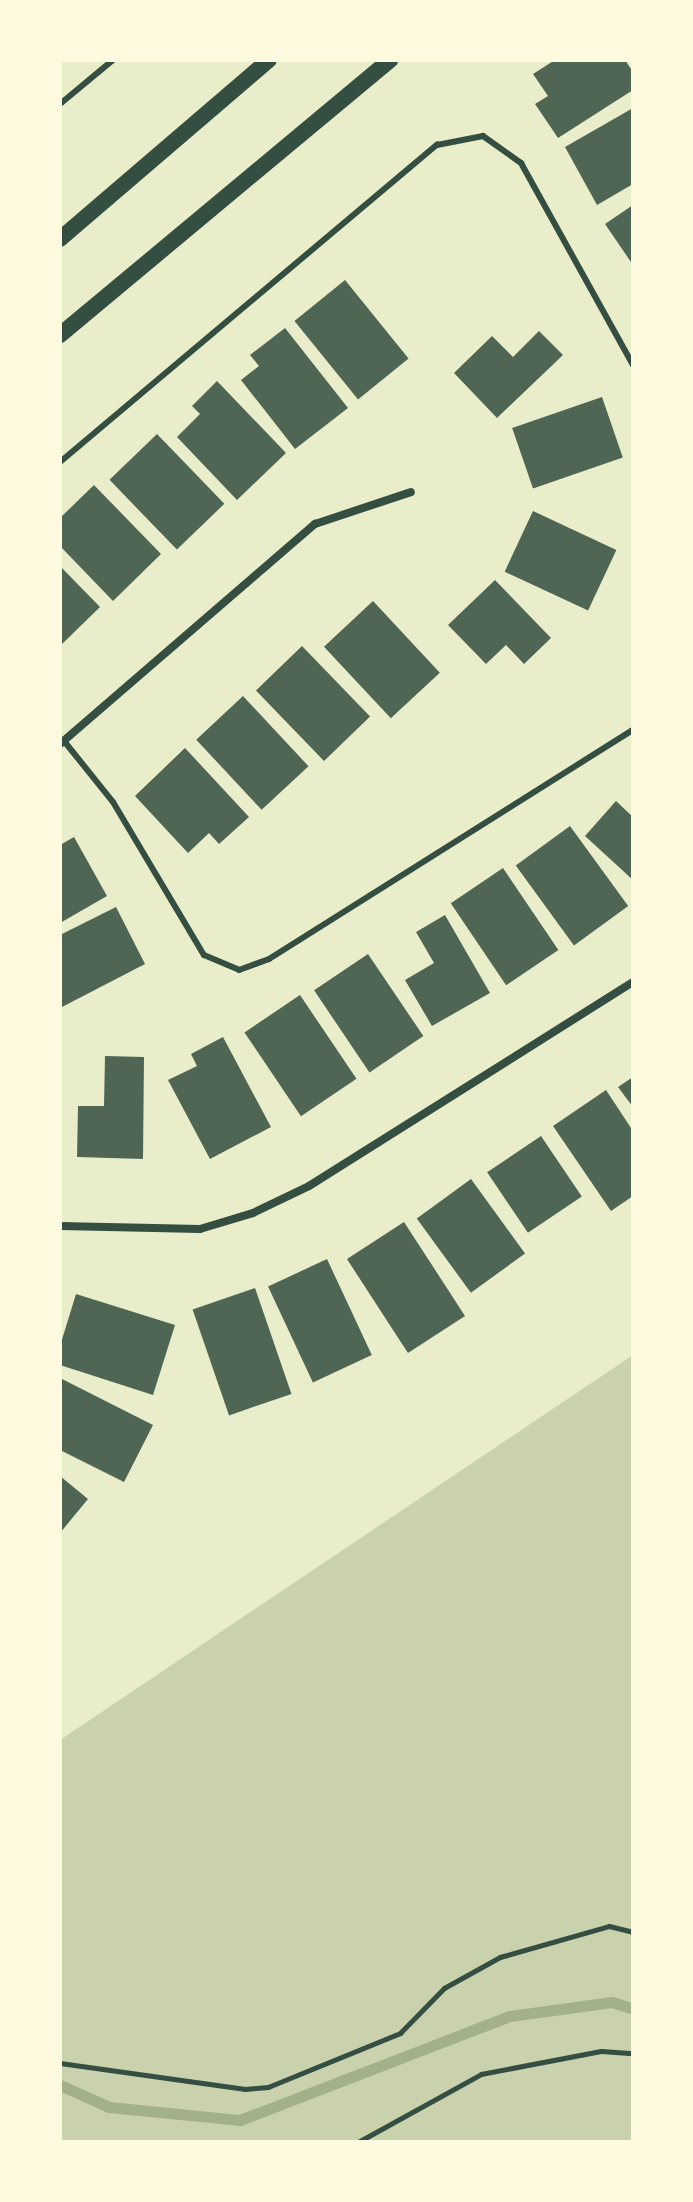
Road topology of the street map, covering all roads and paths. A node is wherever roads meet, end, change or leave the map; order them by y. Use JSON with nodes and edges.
{"nodes":[{"id":1,"x":113,"y":60,"type":"edge"},
{"id":2,"x":269,"y":60,"type":"edge"},
{"id":3,"x":390,"y":60,"type":"edge"},
{"id":4,"x":60,"y":104,"type":"edge"},
{"id":5,"x":60,"y":239,"type":"edge"},
{"id":6,"x":60,"y":335,"type":"edge"},
{"id":7,"x":633,"y":365,"type":"edge"},
{"id":8,"x":60,"y":462,"type":"edge"},
{"id":9,"x":411,"y":492,"type":"dead end"},
{"id":10,"x":633,"y":730,"type":"edge"},
{"id":11,"x":62,"y":743,"type":"edge"},
{"id":12,"x":633,"y":982,"type":"edge"},
{"id":13,"x":60,"y":1226,"type":"edge"},
{"id":14,"x":633,"y":1932,"type":"edge"},
{"id":15,"x":633,"y":2053,"type":"edge"},
{"id":16,"x":60,"y":2063,"type":"edge"},
{"id":17,"x":358,"y":2142,"type":"edge"}],
"edges":[{"from":1,"to":4,"type":"lane"},
{"from":2,"to":5,"type":"main road"},
{"from":3,"to":6,"type":"main road"},
{"from":7,"to":8,"type":"lane"},
{"from":9,"to":11,"type":"street"},
{"from":10,"to":11,"type":"lane"},
{"from":12,"to":13,"type":"street"},
{"from":14,"to":16,"type":"path"},
{"from":15,"to":17,"type":"path"}]}
